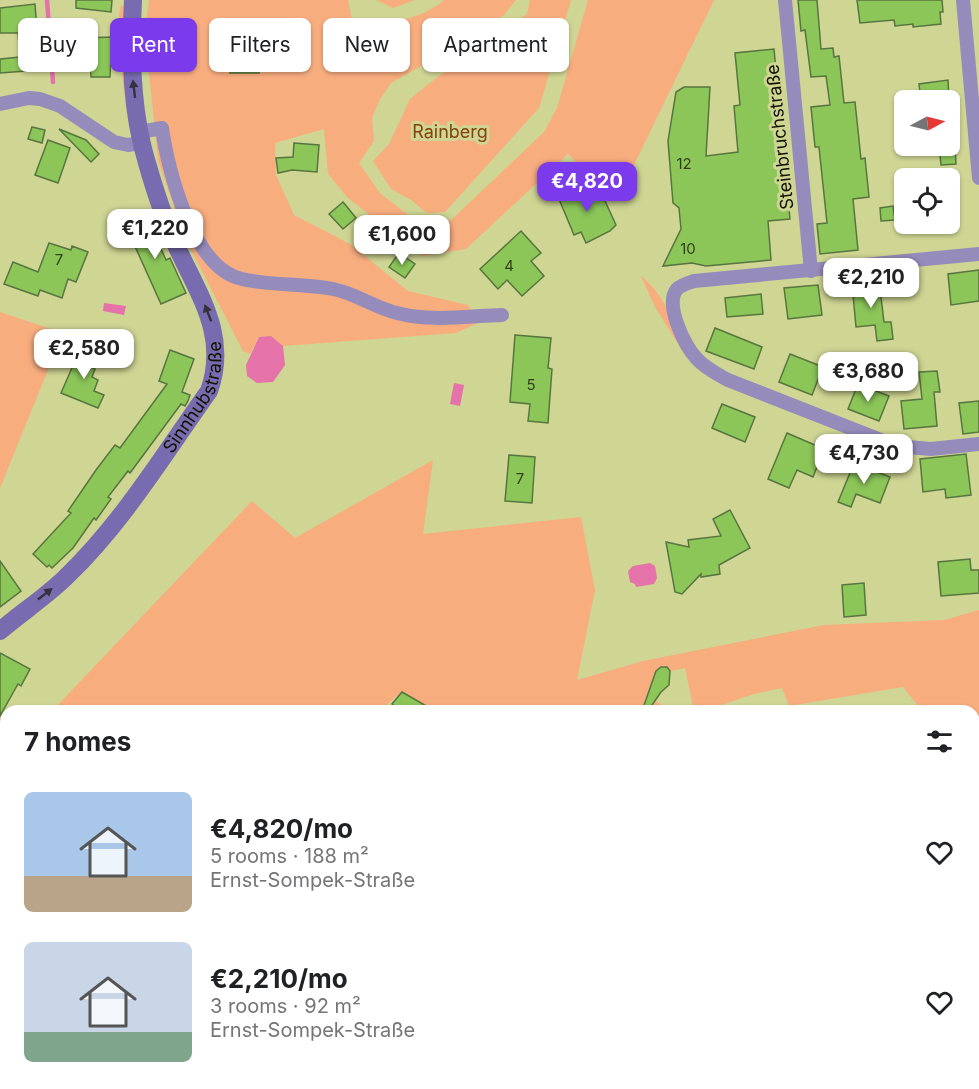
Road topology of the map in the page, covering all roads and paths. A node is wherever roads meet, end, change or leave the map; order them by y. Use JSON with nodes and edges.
{"nodes":[{"id":1,"x":133,"y":0,"type":"edge"},
{"id":2,"x":785,"y":0,"type":"edge"},
{"id":3,"x":963,"y":0,"type":"edge"},
{"id":4,"x":0,"y":104,"type":"edge"},
{"id":5,"x":141,"y":137,"type":"junction"},
{"id":6,"x":979,"y":178,"type":"edge"},
{"id":7,"x":979,"y":254,"type":"edge"},
{"id":8,"x":811,"y":271,"type":"junction"},
{"id":9,"x":502,"y":315,"type":"dead end"},
{"id":10,"x":979,"y":444,"type":"edge"},
{"id":11,"x":0,"y":631,"type":"edge"}],
"edges":[{"from":5,"to":1,"type":"street","name":"Sinnhubstraße","one_way":true},
{"from":2,"to":8,"type":"street","name":"Steinbruchstraße"},
{"from":3,"to":6,"type":"street"},
{"from":4,"to":5,"type":"street"},
{"from":5,"to":9,"type":"street"},
{"from":11,"to":5,"type":"street","name":"Sinnhubstraße","one_way":true},
{"from":7,"to":8,"type":"street"},
{"from":8,"to":10,"type":"street"}]}
